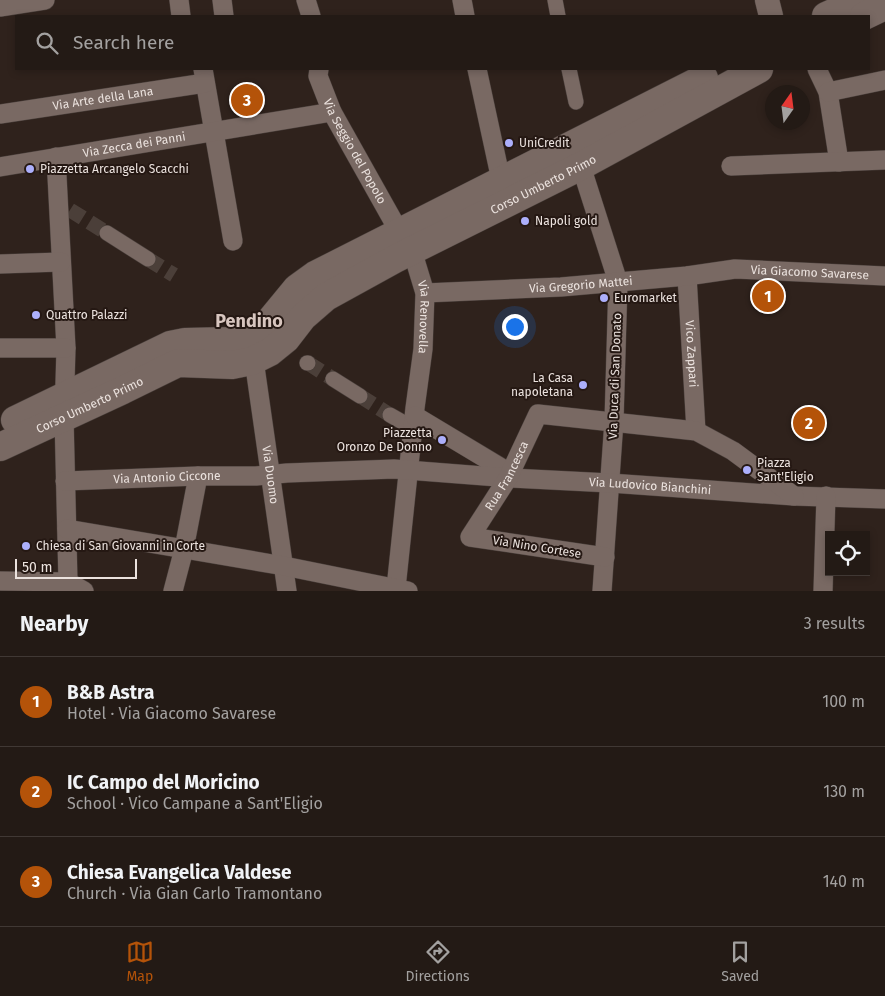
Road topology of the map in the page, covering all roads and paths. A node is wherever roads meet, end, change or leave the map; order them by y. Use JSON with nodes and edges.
{"nodes":[{"id":1,"x":45,"y":0,"type":"edge"},
{"id":2,"x":179,"y":0,"type":"edge"},
{"id":3,"x":222,"y":0,"type":"edge"},
{"id":4,"x":306,"y":0,"type":"edge"},
{"id":5,"x":462,"y":0,"type":"edge"},
{"id":6,"x":555,"y":0,"type":"edge"},
{"id":7,"x":767,"y":0,"type":"edge"},
{"id":8,"x":861,"y":0,"type":"edge"},
{"id":9,"x":885,"y":6,"type":"edge"},
{"id":10,"x":0,"y":7,"type":"edge"},
{"id":11,"x":181,"y":15,"type":"edge"},
{"id":12,"x":224,"y":15,"type":"edge"},
{"id":13,"x":311,"y":15,"type":"edge"},
{"id":14,"x":466,"y":15,"type":"edge"},
{"id":15,"x":558,"y":15,"type":"edge"},
{"id":16,"x":771,"y":15,"type":"edge"},
{"id":17,"x":828,"y":15,"type":"edge"},
{"id":18,"x":866,"y":15,"type":"edge"},
{"id":19,"x":319,"y":70,"type":"edge"},
{"id":20,"x":476,"y":70,"type":"edge"},
{"id":21,"x":569,"y":70,"type":"edge"},
{"id":22,"x":720,"y":70,"type":"edge"},
{"id":23,"x":757,"y":70,"type":"edge"},
{"id":24,"x":818,"y":70,"type":"edge"},
{"id":25,"x":204,"y":76,"type":"edge"},
{"id":26,"x":885,"y":80,"type":"edge"},
{"id":27,"x":828,"y":92,"type":"junction"},
{"id":28,"x":576,"y":102,"type":"dead end"},
{"id":29,"x":332,"y":112,"type":"junction"},
{"id":30,"x":0,"y":114,"type":"edge"},
{"id":31,"x":213,"y":132,"type":"junction"},
{"id":32,"x":56,"y":157,"type":"junction"},
{"id":33,"x":885,"y":160,"type":"edge"},
{"id":34,"x":839,"y":162,"type":"junction"},
{"id":35,"x":580,"y":166,"type":"junction"},
{"id":36,"x":731,"y":166,"type":"dead end"},
{"id":37,"x":0,"y":167,"type":"edge"},
{"id":38,"x":501,"y":180,"type":"junction"},
{"id":39,"x":107,"y":234,"type":"tunnel mouth"},
{"id":40,"x":233,"y":241,"type":"dead end"},
{"id":41,"x":405,"y":242,"type":"junction"},
{"id":42,"x":148,"y":258,"type":"tunnel mouth"},
{"id":43,"x":61,"y":262,"type":"junction"},
{"id":44,"x":0,"y":264,"type":"edge"},
{"id":45,"x":735,"y":269,"type":"joint"},
{"id":46,"x":687,"y":276,"type":"junction"},
{"id":47,"x":885,"y":276,"type":"edge"},
{"id":48,"x":618,"y":282,"type":"junction"},
{"id":49,"x":320,"y":286,"type":"junction"},
{"id":50,"x":425,"y":293,"type":"junction"},
{"id":51,"x":0,"y":348,"type":"edge"},
{"id":52,"x":66,"y":348,"type":"junction"},
{"id":53,"x":174,"y":354,"type":"junction"},
{"id":54,"x":254,"y":360,"type":"junction"},
{"id":55,"x":333,"y":379,"type":"tunnel mouth"},
{"id":56,"x":360,"y":396,"type":"tunnel mouth"},
{"id":57,"x":64,"y":406,"type":"junction"},
{"id":58,"x":390,"y":415,"type":"tunnel mouth"},
{"id":59,"x":414,"y":418,"type":"junction"},
{"id":60,"x":614,"y":421,"type":"junction"},
{"id":61,"x":0,"y":427,"type":"edge"},
{"id":62,"x":696,"y":431,"type":"junction"},
{"id":63,"x":0,"y":447,"type":"edge"},
{"id":64,"x":408,"y":470,"type":"junction"},
{"id":65,"x":271,"y":474,"type":"junction"},
{"id":66,"x":509,"y":475,"type":"junction"},
{"id":67,"x":198,"y":476,"type":"junction"},
{"id":68,"x":65,"y":481,"type":"junction"},
{"id":69,"x":610,"y":482,"type":"junction"},
{"id":70,"x":794,"y":496,"type":"junction"},
{"id":71,"x":826,"y":496,"type":"junction"},
{"id":72,"x":885,"y":499,"type":"edge"},
{"id":73,"x":67,"y":528,"type":"junction"},
{"id":74,"x":470,"y":537,"type":"joint"},
{"id":75,"x":184,"y":549,"type":"junction"},
{"id":76,"x":605,"y":557,"type":"junction"},
{"id":77,"x":284,"y":566,"type":"junction"},
{"id":78,"x":0,"y":581,"type":"edge"},
{"id":79,"x":70,"y":588,"type":"edge"},
{"id":80,"x":402,"y":590,"type":"edge"},
{"id":81,"x":173,"y":591,"type":"edge"},
{"id":82,"x":288,"y":591,"type":"edge"},
{"id":83,"x":602,"y":591,"type":"edge"},
{"id":84,"x":824,"y":591,"type":"edge"}],
"edges":[{"from":1,"to":10,"type":"street"},
{"from":2,"to":11,"type":"street"},
{"from":3,"to":12,"type":"street"},
{"from":4,"to":13,"type":"street"},
{"from":5,"to":14,"type":"street"},
{"from":6,"to":15,"type":"street"},
{"from":7,"to":16,"type":"street"},
{"from":8,"to":17,"type":"main road"},
{"from":9,"to":18,"type":"main road"},
{"from":19,"to":29,"type":"street","name":"Via Seggio del Popolo"},
{"from":20,"to":38,"type":"street"},
{"from":21,"to":28,"type":"street"},
{"from":22,"to":38,"type":"main road","name":"Corso Umberto Primo"},
{"from":23,"to":35,"type":"main road","name":"Corso Umberto Primo"},
{"from":24,"to":27,"type":"street"},
{"from":25,"to":30,"type":"street","name":"Via Arte della Lana"},
{"from":25,"to":31,"type":"street"},
{"from":26,"to":27,"type":"street"},
{"from":27,"to":34,"type":"street"},
{"from":29,"to":31,"type":"street","name":"Via Zecca dei Panni"},
{"from":29,"to":41,"type":"street","name":"Via Seggio del Popolo"},
{"from":31,"to":32,"type":"street","name":"Via Zecca dei Panni"},
{"from":31,"to":40,"type":"street"},
{"from":32,"to":37,"type":"street","name":"Via Zecca dei Panni"},
{"from":32,"to":43,"type":"street"},
{"from":33,"to":34,"type":"street"},
{"from":34,"to":36,"type":"street"},
{"from":35,"to":41,"type":"main road","name":"Corso Umberto Primo"},
{"from":35,"to":48,"type":"street","name":"Via Duca di San Donato"},
{"from":38,"to":41,"type":"main road","name":"Corso Umberto Primo"},
{"from":39,"to":42,"type":"street"},
{"from":41,"to":49,"type":"main road","name":"Corso Umberto Primo"},
{"from":41,"to":50,"type":"street","name":"Via Renovella"},
{"from":43,"to":44,"type":"street"},
{"from":43,"to":52,"type":"street"},
{"from":45,"to":46,"type":"street","name":"Via Gregorio Mattei"},
{"from":45,"to":47,"type":"street","name":"Via Giacomo Savarese"},
{"from":46,"to":48,"type":"street","name":"Via Gregorio Mattei"},
{"from":46,"to":62,"type":"street","name":"Vico Zappari"},
{"from":48,"to":50,"type":"street","name":"Via Gregorio Mattei"},
{"from":48,"to":60,"type":"street","name":"Via Duca di San Donato"},
{"from":49,"to":53,"type":"main road"},
{"from":49,"to":54,"type":"main road"},
{"from":50,"to":59,"type":"street","name":"Via Renovella"},
{"from":51,"to":52,"type":"street"},
{"from":52,"to":57,"type":"street"},
{"from":53,"to":54,"type":"main road"},
{"from":53,"to":57,"type":"main road","name":"Corso Umberto Primo"},
{"from":54,"to":65,"type":"street","name":"Via Duomo"},
{"from":55,"to":56,"type":"street"},
{"from":57,"to":61,"type":"main road","name":"Corso Umberto Primo"},
{"from":57,"to":63,"type":"main road","name":"Corso Umberto Primo"},
{"from":57,"to":68,"type":"street"},
{"from":58,"to":59,"type":"street"},
{"from":59,"to":64,"type":"street","name":"Via Renovella"},
{"from":59,"to":66,"type":"street"},
{"from":60,"to":62,"type":"street"},
{"from":60,"to":66,"type":"street","name":"Rua Francesca"},
{"from":60,"to":69,"type":"street","name":"Via Duca di San Donato"},
{"from":62,"to":70,"type":"street"},
{"from":64,"to":65,"type":"street","name":"Via Antonio Ciccone"},
{"from":64,"to":66,"type":"street","name":"Via Ludovico Bianchini"},
{"from":64,"to":80,"type":"street"},
{"from":65,"to":67,"type":"street","name":"Via Antonio Ciccone"},
{"from":65,"to":77,"type":"street","name":"Via Duomo"},
{"from":66,"to":69,"type":"street","name":"Via Ludovico Bianchini"},
{"from":66,"to":74,"type":"street","name":"Rua Francesca"},
{"from":67,"to":68,"type":"street","name":"Via Antonio Ciccone"},
{"from":67,"to":75,"type":"street"},
{"from":68,"to":73,"type":"street"},
{"from":69,"to":70,"type":"street","name":"Via Ludovico Bianchini"},
{"from":69,"to":76,"type":"street","name":"Via Duca di San Donato"},
{"from":70,"to":71,"type":"street","name":"Via Ludovico Bianchini"},
{"from":71,"to":72,"type":"street","name":"Via Ludovico Bianchini"},
{"from":71,"to":84,"type":"street"},
{"from":73,"to":75,"type":"street"},
{"from":73,"to":79,"type":"street"},
{"from":74,"to":76,"type":"street","name":"Via Nino Cortese"},
{"from":75,"to":77,"type":"street"},
{"from":75,"to":81,"type":"street"},
{"from":76,"to":83,"type":"street","name":"Via Duca di San Donato"},
{"from":77,"to":80,"type":"street"},
{"from":77,"to":82,"type":"street","name":"Via Duomo"},
{"from":78,"to":79,"type":"street"}]}
